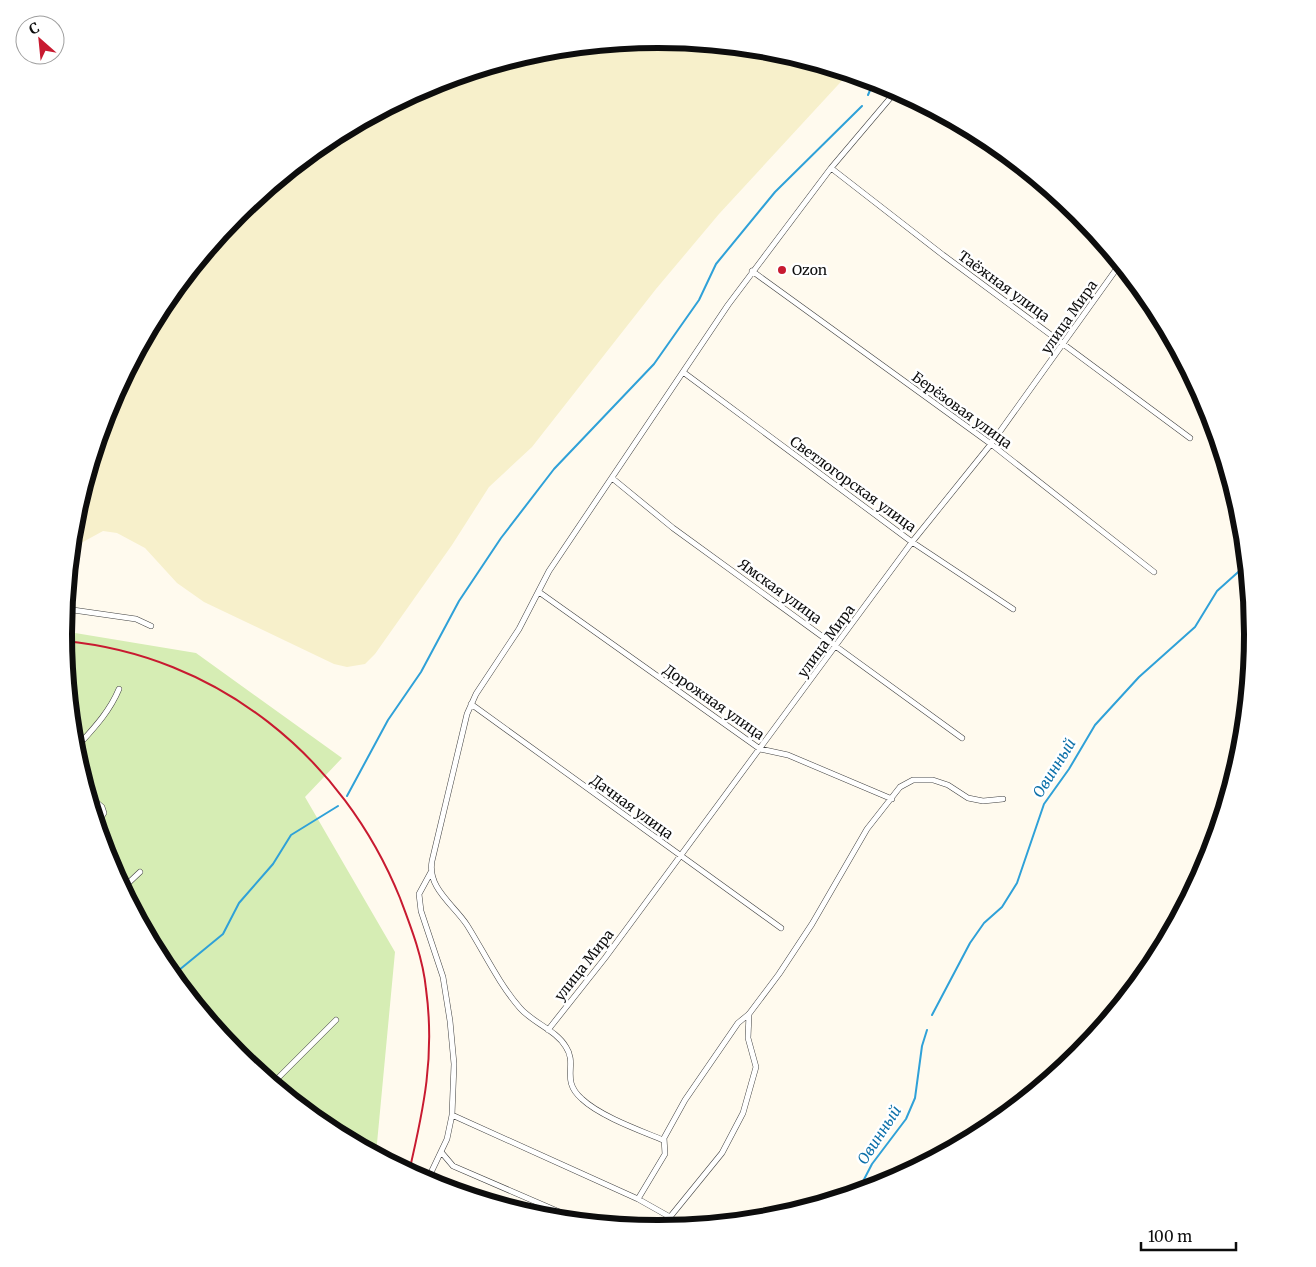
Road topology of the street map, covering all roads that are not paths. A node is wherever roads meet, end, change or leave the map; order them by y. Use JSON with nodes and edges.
{"nodes":[{"id":1,"x":892,"y":97,"type":"edge"},
{"id":2,"x":832,"y":168,"type":"junction"},
{"id":3,"x":1117,"y":269,"type":"edge"},
{"id":4,"x":752,"y":271,"type":"junction"},
{"id":5,"x":1064,"y":344,"type":"junction"},
{"id":6,"x":683,"y":372,"type":"junction"},
{"id":7,"x":1190,"y":438,"type":"dead end"},
{"id":8,"x":991,"y":444,"type":"junction"},
{"id":9,"x":612,"y":478,"type":"junction"},
{"id":10,"x":912,"y":542,"type":"junction"},
{"id":11,"x":1154,"y":572,"type":"dead end"},
{"id":12,"x":539,"y":592,"type":"junction"},
{"id":13,"x":1013,"y":609,"type":"dead end"},
{"id":14,"x":73,"y":610,"type":"edge"},
{"id":15,"x":152,"y":626,"type":"dead end"},
{"id":16,"x":836,"y":645,"type":"junction"},
{"id":17,"x":119,"y":690,"type":"dead end"},
{"id":18,"x":471,"y":704,"type":"junction"},
{"id":19,"x":962,"y":738,"type":"dead end"},
{"id":20,"x":82,"y":740,"type":"edge"},
{"id":21,"x":760,"y":749,"type":"junction"},
{"id":22,"x":892,"y":798,"type":"junction"},
{"id":23,"x":1003,"y":799,"type":"dead end"},
{"id":24,"x":97,"y":803,"type":"edge"},
{"id":25,"x":101,"y":817,"type":"edge"},
{"id":26,"x":680,"y":856,"type":"junction"},
{"id":27,"x":140,"y":872,"type":"dead end"},
{"id":28,"x":431,"y":872,"type":"junction"},
{"id":29,"x":128,"y":883,"type":"edge"},
{"id":30,"x":781,"y":928,"type":"dead end"},
{"id":31,"x":749,"y":1014,"type":"junction"},
{"id":32,"x":336,"y":1020,"type":"dead end"},
{"id":33,"x":548,"y":1030,"type":"junction"},
{"id":34,"x":277,"y":1079,"type":"edge"},
{"id":35,"x":452,"y":1115,"type":"junction"},
{"id":36,"x":662,"y":1140,"type":"junction"},
{"id":37,"x":442,"y":1153,"type":"junction"},
{"id":38,"x":431,"y":1174,"type":"edge"},
{"id":39,"x":638,"y":1199,"type":"junction"},
{"id":40,"x":554,"y":1210,"type":"edge"},
{"id":41,"x":670,"y":1217,"type":"junction"},
{"id":42,"x":667,"y":1220,"type":"edge"}],
"edges":[{"from":1,"to":2,"type":"street"},
{"from":2,"to":4,"type":"street"},
{"from":2,"to":5,"type":"street","name":"Таёжная улица"},
{"from":3,"to":5,"type":"street","name":"улица Мира"},
{"from":4,"to":6,"type":"street"},
{"from":4,"to":8,"type":"street","name":"Берёзовая улица"},
{"from":5,"to":7,"type":"street","name":"Таёжная улица"},
{"from":5,"to":8,"type":"street","name":"улица Мира"},
{"from":6,"to":9,"type":"street"},
{"from":6,"to":10,"type":"street","name":"Светлогорская улица"},
{"from":8,"to":10,"type":"street","name":"улица Мира"},
{"from":8,"to":11,"type":"street","name":"Берёзовая улица"},
{"from":9,"to":12,"type":"street"},
{"from":9,"to":16,"type":"street","name":"Ямская улица"},
{"from":10,"to":13,"type":"street","name":"Светлогорская улица"},
{"from":10,"to":16,"type":"street","name":"улица Мира"},
{"from":12,"to":18,"type":"street"},
{"from":12,"to":21,"type":"street","name":"Дорожная улица"},
{"from":14,"to":15,"type":"street"},
{"from":16,"to":19,"type":"street","name":"Ямская улица"},
{"from":16,"to":21,"type":"street","name":"улица Мира"},
{"from":17,"to":20,"type":"street"},
{"from":18,"to":26,"type":"street","name":"Дачная улица"},
{"from":18,"to":28,"type":"street"},
{"from":21,"to":22,"type":"street","name":"Дорожная улица"},
{"from":21,"to":26,"type":"street","name":"улица Мира"},
{"from":22,"to":23,"type":"street"},
{"from":22,"to":31,"type":"street"},
{"from":24,"to":25,"type":"street"},
{"from":26,"to":30,"type":"street","name":"Дачная улица"},
{"from":26,"to":33,"type":"street","name":"улица Мира"},
{"from":27,"to":29,"type":"street"},
{"from":28,"to":33,"type":"street"},
{"from":28,"to":35,"type":"street"},
{"from":31,"to":36,"type":"street"},
{"from":31,"to":41,"type":"street"},
{"from":32,"to":34,"type":"street"},
{"from":33,"to":36,"type":"street"},
{"from":35,"to":37,"type":"street"},
{"from":35,"to":39,"type":"street"},
{"from":36,"to":39,"type":"street"},
{"from":37,"to":38,"type":"street"},
{"from":37,"to":40,"type":"street"},
{"from":39,"to":41,"type":"street"},
{"from":41,"to":42,"type":"street"}]}
